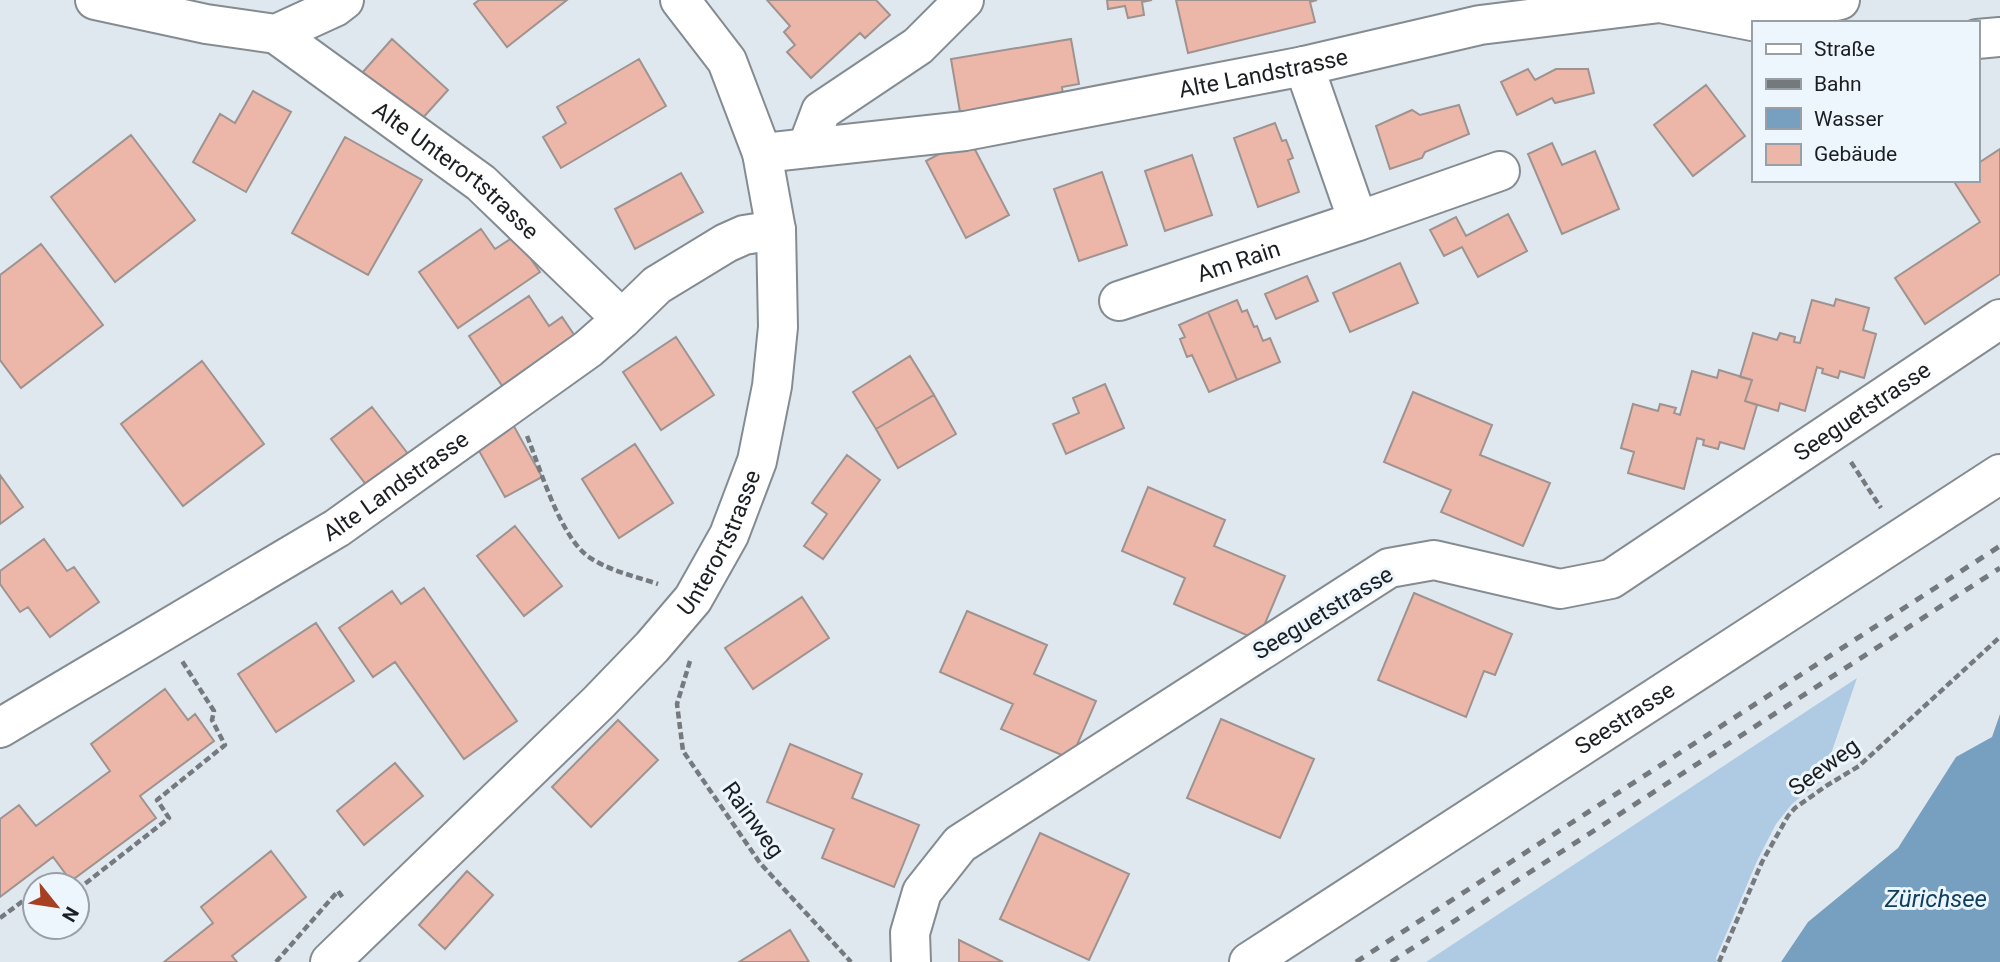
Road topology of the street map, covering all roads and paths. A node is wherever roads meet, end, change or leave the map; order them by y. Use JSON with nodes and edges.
{"nodes":[{"id":1,"x":95,"y":0,"type":"edge"},
{"id":2,"x":344,"y":0,"type":"edge"},
{"id":3,"x":680,"y":0,"type":"edge"},
{"id":4,"x":964,"y":0,"type":"edge"},
{"id":5,"x":1840,"y":0,"type":"edge"},
{"id":6,"x":1660,"y":2,"type":"edge"},
{"id":7,"x":1752,"y":21,"type":"edge"},
{"id":8,"x":276,"y":34,"type":"junction"},
{"id":9,"x":2000,"y":37,"type":"edge"},
{"id":10,"x":1979,"y":39,"type":"edge"},
{"id":11,"x":1304,"y":66,"type":"junction"},
{"id":12,"x":807,"y":148,"type":"junction"},
{"id":13,"x":762,"y":153,"type":"junction"},
{"id":14,"x":1500,"y":171,"type":"dead end"},
{"id":15,"x":1358,"y":221,"type":"junction"},
{"id":16,"x":776,"y":230,"type":"junction"},
{"id":17,"x":1119,"y":301,"type":"dead end"},
{"id":18,"x":2000,"y":319,"type":"edge"},
{"id":19,"x":622,"y":320,"type":"junction"},
{"id":20,"x":513,"y":402,"type":"junction"},
{"id":21,"x":1854,"y":466,"type":"dead end"},
{"id":22,"x":2000,"y":474,"type":"edge"},
{"id":23,"x":1885,"y":514,"type":"dead end"},
{"id":24,"x":653,"y":582,"type":"dead end"},
{"id":25,"x":2000,"y":637,"type":"edge"},
{"id":26,"x":182,"y":661,"type":"dead end"},
{"id":27,"x":686,"y":675,"type":"dead end"},
{"id":28,"x":0,"y":728,"type":"edge"},
{"id":29,"x":91,"y":879,"type":"edge"},
{"id":30,"x":338,"y":891,"type":"dead end"},
{"id":31,"x":21,"y":902,"type":"edge"},
{"id":32,"x":0,"y":918,"type":"edge"},
{"id":33,"x":276,"y":962,"type":"edge"},
{"id":34,"x":330,"y":962,"type":"edge"},
{"id":35,"x":851,"y":962,"type":"edge"},
{"id":36,"x":911,"y":962,"type":"edge"},
{"id":37,"x":1249,"y":962,"type":"edge"},
{"id":38,"x":1719,"y":962,"type":"edge"}],
"edges":[{"from":1,"to":8,"type":"street"},
{"from":2,"to":8,"type":"street"},
{"from":3,"to":13,"type":"street","name":"Unterortstrasse"},
{"from":4,"to":12,"type":"street"},
{"from":5,"to":6,"type":"street"},
{"from":6,"to":7,"type":"street","name":"Alte Landstrasse"},
{"from":6,"to":11,"type":"street","name":"Alte Landstrasse"},
{"from":8,"to":19,"type":"street","name":"Alte Unterortstrasse"},
{"from":9,"to":10,"type":"street"},
{"from":11,"to":12,"type":"street","name":"Alte Landstrasse"},
{"from":11,"to":15,"type":"street"},
{"from":12,"to":13,"type":"street","name":"Alte Landstrasse"},
{"from":13,"to":16,"type":"street","name":"Unterortstrasse"},
{"from":14,"to":15,"type":"street","name":"Am Rain"},
{"from":15,"to":17,"type":"street","name":"Am Rain"},
{"from":16,"to":19,"type":"street","name":"Alte Landstrasse"},
{"from":16,"to":34,"type":"street","name":"Unterortstrasse"},
{"from":18,"to":36,"type":"street","name":"Seeguetstrasse"},
{"from":19,"to":20,"type":"street","name":"Alte Landstrasse"},
{"from":20,"to":24,"type":"path"},
{"from":20,"to":28,"type":"street","name":"Alte Landstrasse"},
{"from":21,"to":23,"type":"path"},
{"from":22,"to":37,"type":"street","name":"Seestrasse"},
{"from":25,"to":38,"type":"path","name":"Seeweg"},
{"from":26,"to":29,"type":"path"},
{"from":27,"to":35,"type":"path","name":"Rainweg"},
{"from":30,"to":33,"type":"path"},
{"from":31,"to":32,"type":"path"}]}
